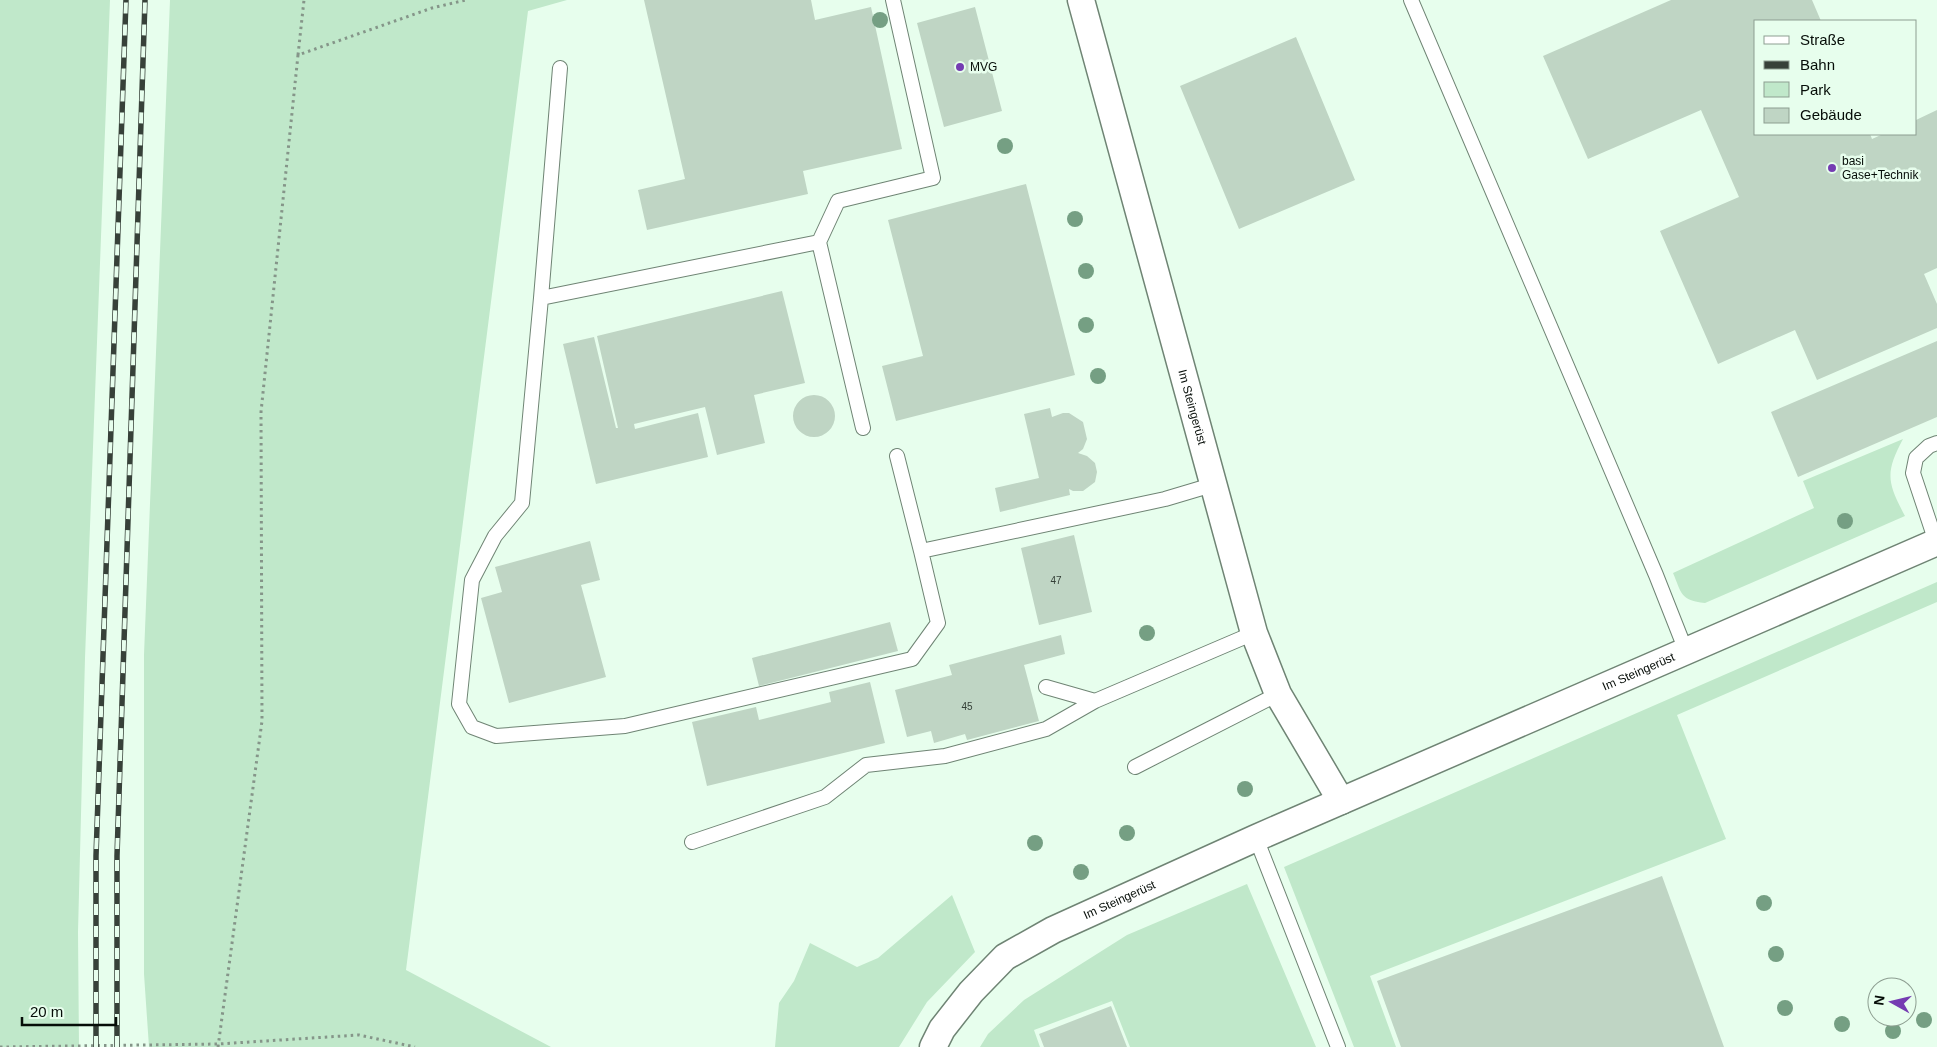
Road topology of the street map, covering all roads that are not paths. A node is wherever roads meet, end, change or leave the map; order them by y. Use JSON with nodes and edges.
{"nodes":[{"id":1,"x":893,"y":0,"type":"edge"},
{"id":2,"x":1081,"y":0,"type":"edge"},
{"id":3,"x":1411,"y":0,"type":"edge"},
{"id":4,"x":560,"y":68,"type":"dead end"},
{"id":5,"x":819,"y":242,"type":"junction"},
{"id":6,"x":541,"y":298,"type":"junction"},
{"id":7,"x":863,"y":428,"type":"dead end"},
{"id":8,"x":1937,"y":443,"type":"edge"},
{"id":9,"x":897,"y":456,"type":"dead end"},
{"id":10,"x":1212,"y":485,"type":"junction"},
{"id":11,"x":1937,"y":542,"type":"edge"},
{"id":12,"x":921,"y":551,"type":"junction"},
{"id":13,"x":1254,"y":633,"type":"junction"},
{"id":14,"x":1686,"y":651,"type":"junction"},
{"id":15,"x":1046,"y":687,"type":"dead end"},
{"id":16,"x":1278,"y":694,"type":"junction"},
{"id":17,"x":1095,"y":701,"type":"junction"},
{"id":18,"x":1135,"y":767,"type":"dead end"},
{"id":19,"x":1341,"y":801,"type":"junction"},
{"id":20,"x":1256,"y":838,"type":"junction"},
{"id":21,"x":692,"y":842,"type":"dead end"},
{"id":22,"x":933,"y":1047,"type":"edge"},
{"id":23,"x":1338,"y":1047,"type":"edge"}],
"edges":[{"from":1,"to":5,"type":"lane"},
{"from":2,"to":10,"type":"street","name":"Im Steingerüst"},
{"from":3,"to":14,"type":"lane"},
{"from":4,"to":6,"type":"lane"},
{"from":5,"to":6,"type":"lane"},
{"from":5,"to":7,"type":"lane"},
{"from":6,"to":12,"type":"lane"},
{"from":8,"to":11,"type":"lane"},
{"from":9,"to":12,"type":"lane"},
{"from":10,"to":12,"type":"lane"},
{"from":10,"to":13,"type":"street","name":"Im Steingerüst"},
{"from":11,"to":14,"type":"street","name":"Im Steingerüst"},
{"from":13,"to":16,"type":"street","name":"Im Steingerüst"},
{"from":13,"to":17,"type":"lane"},
{"from":14,"to":19,"type":"street","name":"Im Steingerüst"},
{"from":15,"to":17,"type":"lane"},
{"from":16,"to":18,"type":"lane"},
{"from":16,"to":19,"type":"street","name":"Im Steingerüst"},
{"from":17,"to":21,"type":"lane"},
{"from":19,"to":20,"type":"street","name":"Im Steingerüst"},
{"from":20,"to":22,"type":"street","name":"Im Steingerüst"},
{"from":20,"to":23,"type":"lane"}]}
